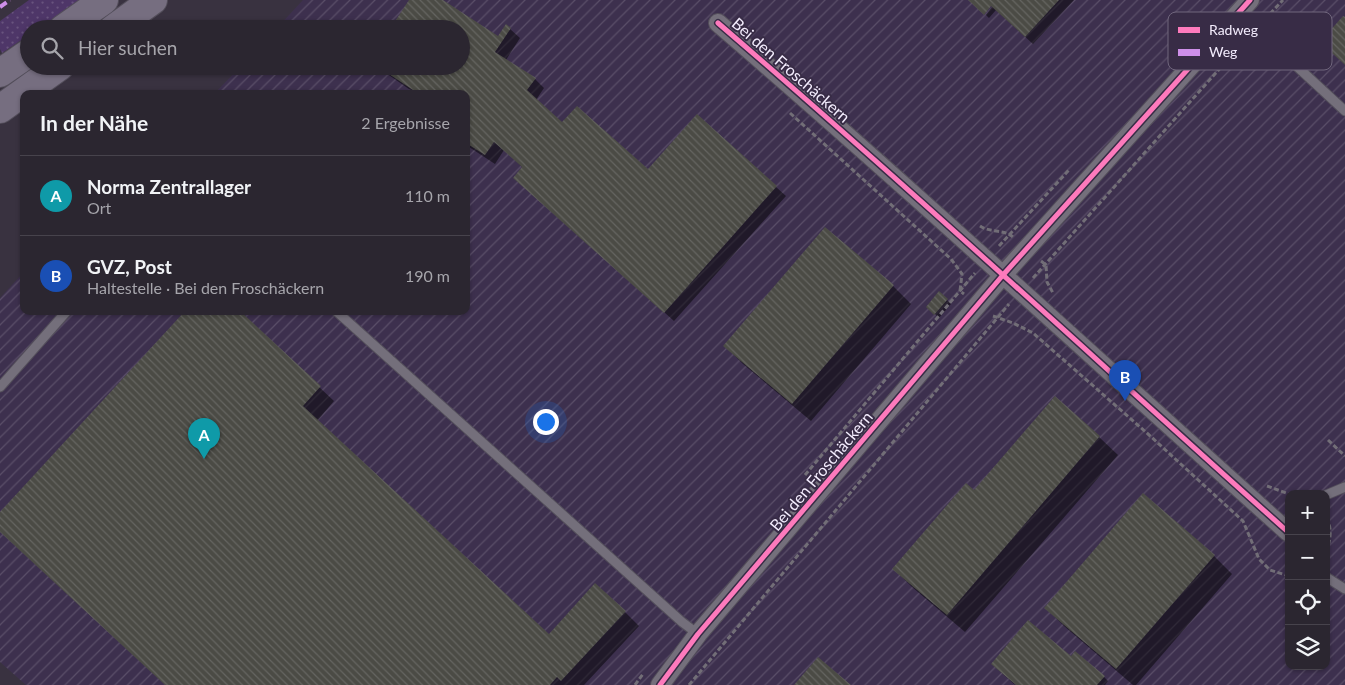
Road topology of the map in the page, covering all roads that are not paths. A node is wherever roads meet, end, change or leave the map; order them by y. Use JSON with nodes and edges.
{"nodes":[{"id":1,"x":104,"y":0,"type":"edge"},
{"id":2,"x":153,"y":0,"type":"edge"},
{"id":3,"x":76,"y":20,"type":"edge"},
{"id":4,"x":125,"y":20,"type":"edge"},
{"id":5,"x":718,"y":23,"type":"dead end"},
{"id":6,"x":20,"y":59,"type":"edge"},
{"id":7,"x":1187,"y":70,"type":"edge"},
{"id":8,"x":1300,"y":70,"type":"edge"},
{"id":9,"x":0,"y":73,"type":"edge"},
{"id":10,"x":47,"y":75,"type":"edge"},
{"id":11,"x":27,"y":90,"type":"edge"},
{"id":12,"x":20,"y":95,"type":"edge"},
{"id":13,"x":0,"y":109,"type":"edge"},
{"id":14,"x":1345,"y":111,"type":"edge"},
{"id":15,"x":1003,"y":275,"type":"junction"},
{"id":16,"x":63,"y":315,"type":"edge"},
{"id":17,"x":340,"y":315,"type":"edge"},
{"id":18,"x":0,"y":387,"type":"edge"},
{"id":19,"x":1345,"y":487,"type":"edge"},
{"id":20,"x":1330,"y":494,"type":"edge"},
{"id":21,"x":1285,"y":529,"type":"edge"},
{"id":22,"x":1330,"y":580,"type":"edge"},
{"id":23,"x":1345,"y":589,"type":"edge"},
{"id":24,"x":698,"y":634,"type":"junction"},
{"id":25,"x":660,"y":685,"type":"edge"}],
"edges":[{"from":1,"to":3,"type":"highway"},
{"from":2,"to":4,"type":"highway"},
{"from":5,"to":15,"type":"street","name":"Bei den Froschäckern"},
{"from":6,"to":9,"type":"highway"},
{"from":7,"to":15,"type":"street","name":"Bei den Froschäckern"},
{"from":8,"to":14,"type":"lane"},
{"from":10,"to":11,"type":"highway"},
{"from":12,"to":13,"type":"highway"},
{"from":15,"to":21,"type":"street","name":"Bei den Froschäckern"},
{"from":15,"to":24,"type":"street","name":"Bei den Froschäckern"},
{"from":16,"to":18,"type":"lane"},
{"from":17,"to":24,"type":"lane"},
{"from":19,"to":20,"type":"lane"},
{"from":22,"to":23,"type":"lane"},
{"from":24,"to":25,"type":"street","name":"Bei den Froschäckern"}]}
